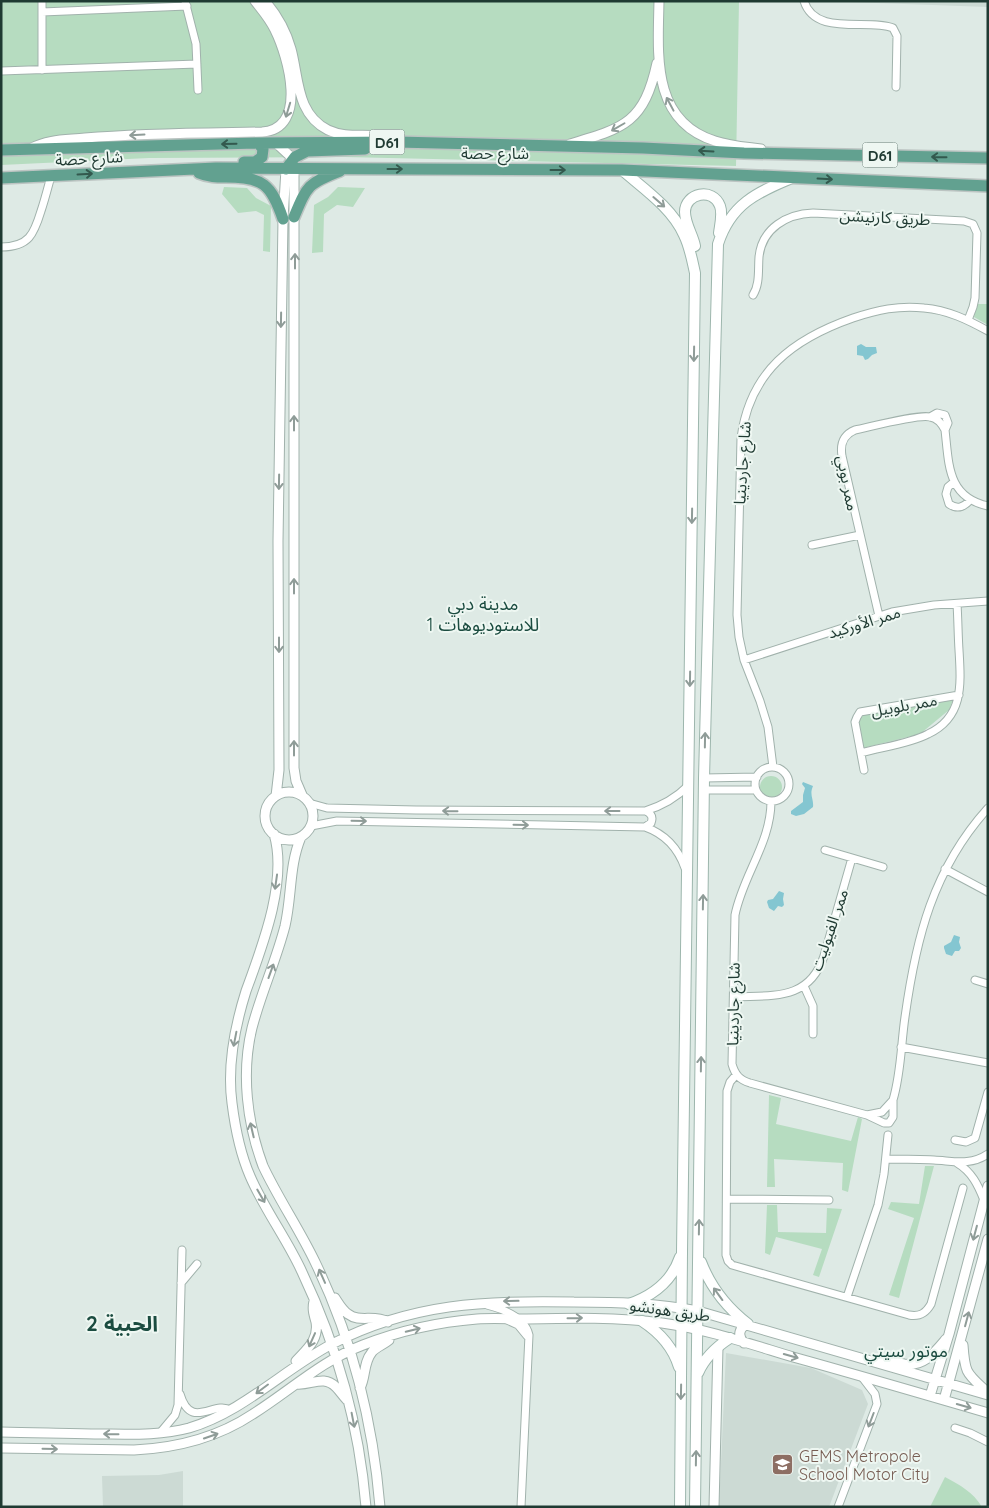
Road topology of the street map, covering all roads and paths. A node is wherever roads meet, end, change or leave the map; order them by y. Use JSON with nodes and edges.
{"nodes":[{"id":1,"x":42,"y":1,"type":"edge"},
{"id":2,"x":255,"y":1,"type":"edge"},
{"id":3,"x":265,"y":1,"type":"edge"},
{"id":4,"x":659,"y":1,"type":"edge"},
{"id":5,"x":804,"y":1,"type":"edge"},
{"id":6,"x":186,"y":4,"type":"edge"},
{"id":7,"x":124,"y":5,"type":"edge"},
{"id":8,"x":42,"y":12,"type":"junction"},
{"id":9,"x":658,"y":58,"type":"junction"},
{"id":10,"x":197,"y":64,"type":"junction"},
{"id":11,"x":42,"y":70,"type":"junction"},
{"id":12,"x":1,"y":72,"type":"edge"},
{"id":13,"x":896,"y":87,"type":"dead end"},
{"id":14,"x":198,"y":90,"type":"dead end"},
{"id":15,"x":276,"y":142,"type":"junction"},
{"id":16,"x":397,"y":142,"type":"junction"},
{"id":17,"x":436,"y":142,"type":"junction"},
{"id":18,"x":258,"y":143,"type":"junction"},
{"id":19,"x":565,"y":145,"type":"junction"},
{"id":20,"x":30,"y":149,"type":"junction"},
{"id":21,"x":1,"y":150,"type":"edge"},
{"id":22,"x":773,"y":153,"type":"junction"},
{"id":23,"x":988,"y":158,"type":"edge"},
{"id":24,"x":291,"y":166,"type":"junction"},
{"id":25,"x":216,"y":168,"type":"junction"},
{"id":26,"x":346,"y":168,"type":"junction"},
{"id":27,"x":193,"y":169,"type":"junction"},
{"id":28,"x":622,"y":170,"type":"junction"},
{"id":29,"x":52,"y":176,"type":"junction"},
{"id":30,"x":1,"y":178,"type":"edge"},
{"id":31,"x":793,"y":178,"type":"junction"},
{"id":32,"x":988,"y":186,"type":"edge"},
{"id":33,"x":288,"y":218,"type":"junction"},
{"id":34,"x":718,"y":244,"type":"junction"},
{"id":35,"x":1,"y":247,"type":"edge"},
{"id":36,"x":695,"y":273,"type":"junction"},
{"id":37,"x":753,"y":295,"type":"dead end"},
{"id":38,"x":968,"y":320,"type":"junction"},
{"id":39,"x":988,"y":331,"type":"edge"},
{"id":40,"x":954,"y":482,"type":"junction"},
{"id":41,"x":970,"y":500,"type":"junction"},
{"id":42,"x":988,"y":506,"type":"edge"},
{"id":43,"x":860,"y":535,"type":"junction"},
{"id":44,"x":812,"y":545,"type":"dead end"},
{"id":45,"x":988,"y":601,"type":"edge"},
{"id":46,"x":957,"y":604,"type":"junction"},
{"id":47,"x":879,"y":616,"type":"junction"},
{"id":48,"x":744,"y":660,"type":"junction"},
{"id":49,"x":959,"y":695,"type":"junction"},
{"id":50,"x":861,"y":753,"type":"junction"},
{"id":51,"x":773,"y":767,"type":"junction"},
{"id":52,"x":864,"y":770,"type":"dead end"},
{"id":53,"x":757,"y":777,"type":"junction"},
{"id":54,"x":704,"y":778,"type":"junction"},
{"id":55,"x":689,"y":784,"type":"junction"},
{"id":56,"x":704,"y":790,"type":"junction"},
{"id":57,"x":756,"y":790,"type":"junction"},
{"id":58,"x":302,"y":795,"type":"junction"},
{"id":59,"x":276,"y":796,"type":"junction"},
{"id":60,"x":771,"y":801,"type":"junction"},
{"id":61,"x":309,"y":803,"type":"junction"},
{"id":62,"x":988,"y":808,"type":"edge"},
{"id":63,"x":644,"y":811,"type":"junction"},
{"id":64,"x":311,"y":826,"type":"junction"},
{"id":65,"x":645,"y":827,"type":"junction"},
{"id":66,"x":274,"y":834,"type":"junction"},
{"id":67,"x":300,"y":837,"type":"junction"},
{"id":68,"x":825,"y":850,"type":"dead end"},
{"id":69,"x":852,"y":858,"type":"junction"},
{"id":70,"x":883,"y":867,"type":"dead end"},
{"id":71,"x":945,"y":869,"type":"junction"},
{"id":72,"x":687,"y":874,"type":"junction"},
{"id":73,"x":988,"y":892,"type":"edge"},
{"id":74,"x":975,"y":980,"type":"dead end"},
{"id":75,"x":988,"y":984,"type":"edge"},
{"id":76,"x":804,"y":986,"type":"junction"},
{"id":77,"x":734,"y":997,"type":"junction"},
{"id":78,"x":813,"y":1034,"type":"dead end"},
{"id":79,"x":901,"y":1047,"type":"junction"},
{"id":80,"x":988,"y":1063,"type":"edge"},
{"id":81,"x":736,"y":1075,"type":"junction"},
{"id":82,"x":988,"y":1092,"type":"edge"},
{"id":83,"x":893,"y":1100,"type":"junction"},
{"id":84,"x":867,"y":1115,"type":"junction"},
{"id":85,"x":888,"y":1135,"type":"dead end"},
{"id":86,"x":955,"y":1140,"type":"dead end"},
{"id":87,"x":988,"y":1154,"type":"edge"},
{"id":88,"x":886,"y":1159,"type":"junction"},
{"id":89,"x":954,"y":1162,"type":"junction"},
{"id":90,"x":988,"y":1186,"type":"edge"},
{"id":91,"x":963,"y":1188,"type":"dead end"},
{"id":92,"x":727,"y":1199,"type":"junction"},
{"id":93,"x":829,"y":1200,"type":"dead end"},
{"id":94,"x":984,"y":1200,"type":"junction"},
{"id":95,"x":988,"y":1239,"type":"edge"},
{"id":96,"x":182,"y":1250,"type":"dead end"},
{"id":97,"x":682,"y":1252,"type":"junction"},
{"id":98,"x":699,"y":1255,"type":"junction"},
{"id":99,"x":198,"y":1264,"type":"dead end"},
{"id":100,"x":180,"y":1283,"type":"junction"},
{"id":101,"x":330,"y":1293,"type":"junction"},
{"id":102,"x":847,"y":1297,"type":"junction"},
{"id":103,"x":315,"y":1299,"type":"junction"},
{"id":104,"x":474,"y":1303,"type":"junction"},
{"id":105,"x":629,"y":1304,"type":"junction"},
{"id":106,"x":682,"y":1308,"type":"junction"},
{"id":107,"x":698,"y":1311,"type":"junction"},
{"id":108,"x":507,"y":1319,"type":"junction"},
{"id":109,"x":518,"y":1319,"type":"junction"},
{"id":110,"x":642,"y":1321,"type":"junction"},
{"id":111,"x":388,"y":1322,"type":"junction"},
{"id":112,"x":748,"y":1324,"type":"junction"},
{"id":113,"x":682,"y":1326,"type":"junction"},
{"id":114,"x":697,"y":1329,"type":"junction"},
{"id":115,"x":949,"y":1334,"type":"junction"},
{"id":116,"x":393,"y":1335,"type":"junction"},
{"id":117,"x":962,"y":1336,"type":"junction"},
{"id":118,"x":346,"y":1338,"type":"junction"},
{"id":119,"x":730,"y":1338,"type":"junction"},
{"id":120,"x":529,"y":1339,"type":"junction"},
{"id":121,"x":744,"y":1342,"type":"junction"},
{"id":122,"x":333,"y":1344,"type":"junction"},
{"id":123,"x":718,"y":1347,"type":"junction"},
{"id":124,"x":350,"y":1350,"type":"junction"},
{"id":125,"x":337,"y":1356,"type":"junction"},
{"id":126,"x":874,"y":1362,"type":"junction"},
{"id":127,"x":286,"y":1372,"type":"junction"},
{"id":128,"x":681,"y":1374,"type":"junction"},
{"id":129,"x":697,"y":1376,"type":"junction"},
{"id":130,"x":862,"y":1377,"type":"junction"},
{"id":131,"x":935,"y":1381,"type":"junction"},
{"id":132,"x":296,"y":1384,"type":"junction"},
{"id":133,"x":948,"y":1385,"type":"junction"},
{"id":134,"x":179,"y":1387,"type":"junction"},
{"id":135,"x":360,"y":1388,"type":"junction"},
{"id":136,"x":988,"y":1394,"type":"edge"},
{"id":137,"x":930,"y":1396,"type":"junction"},
{"id":138,"x":944,"y":1400,"type":"junction"},
{"id":139,"x":349,"y":1402,"type":"junction"},
{"id":140,"x":230,"y":1410,"type":"junction"},
{"id":141,"x":988,"y":1413,"type":"edge"},
{"id":142,"x":955,"y":1428,"type":"dead end"},
{"id":143,"x":1,"y":1432,"type":"edge"},
{"id":144,"x":160,"y":1433,"type":"junction"},
{"id":145,"x":988,"y":1442,"type":"edge"},
{"id":146,"x":1,"y":1448,"type":"edge"},
{"id":147,"x":366,"y":1507,"type":"edge"},
{"id":148,"x":380,"y":1507,"type":"edge"},
{"id":149,"x":521,"y":1507,"type":"edge"},
{"id":150,"x":680,"y":1507,"type":"edge"},
{"id":151,"x":695,"y":1507,"type":"edge"},
{"id":152,"x":714,"y":1507,"type":"edge"},
{"id":153,"x":838,"y":1507,"type":"edge"}],
"edges":[{"from":1,"to":8,"type":"street"},
{"from":2,"to":20,"type":"street","one_way":true},
{"from":3,"to":16,"type":"street"},
{"from":4,"to":9,"type":"street"},
{"from":5,"to":13,"type":"street"},
{"from":6,"to":7,"type":"street"},
{"from":6,"to":10,"type":"street"},
{"from":7,"to":8,"type":"street"},
{"from":8,"to":11,"type":"street"},
{"from":9,"to":19,"type":"street","one_way":true},
{"from":22,"to":9,"type":"street","one_way":true},
{"from":10,"to":11,"type":"street"},
{"from":10,"to":14,"type":"street"},
{"from":11,"to":12,"type":"street"},
{"from":15,"to":16,"type":"main road","name":"شارع حصة","number":"D61"},
{"from":15,"to":18,"type":"main road","name":"شارع حصة","number":"D61"},
{"from":15,"to":24,"type":"street"},
{"from":16,"to":17,"type":"main road","name":"شارع حصة","number":"D61"},
{"from":17,"to":19,"type":"main road","name":"شارع حصة","number":"D61"},
{"from":17,"to":24,"type":"main road"},
{"from":18,"to":20,"type":"main road","name":"شارع حصة","number":"D61","one_way":true},
{"from":18,"to":25,"type":"main road"},
{"from":22,"to":19,"type":"main road","name":"شارع حصة","number":"D61","one_way":true},
{"from":20,"to":21,"type":"main road","name":"شارع حصة","number":"D61"},
{"from":23,"to":22,"type":"main road","name":"شارع حصة","number":"D61","one_way":true},
{"from":24,"to":25,"type":"main road","name":"شارع حصة","number":"D61"},
{"from":24,"to":26,"type":"main road","name":"شارع حصة","number":"D61"},
{"from":24,"to":33,"type":"street"},
{"from":25,"to":27,"type":"main road","name":"شارع حصة","number":"D61"},
{"from":26,"to":28,"type":"main road","name":"شارع حصة","number":"D61","one_way":true},
{"from":26,"to":33,"type":"main road"},
{"from":29,"to":27,"type":"main road","name":"شارع حصة","number":"D61","one_way":true},
{"from":27,"to":33,"type":"main road"},
{"from":28,"to":31,"type":"main road","name":"شارع حصة","number":"D61"},
{"from":28,"to":36,"type":"main road","one_way":true},
{"from":29,"to":30,"type":"main road","name":"شارع حصة","number":"D61"},
{"from":29,"to":35,"type":"street"},
{"from":31,"to":32,"type":"main road","name":"شارع حصة","number":"D61","one_way":true},
{"from":31,"to":34,"type":"main road"},
{"from":58,"to":33,"type":"street","one_way":true},
{"from":33,"to":59,"type":"street","one_way":true},
{"from":34,"to":36,"type":"main road"},
{"from":54,"to":34,"type":"main road","one_way":true},
{"from":36,"to":55,"type":"main road","one_way":true},
{"from":37,"to":38,"type":"street","name":"طريق كارنيشن"},
{"from":38,"to":39,"type":"street","name":"شارع جاردينيا"},
{"from":38,"to":48,"type":"street","name":"شارع جاردينيا"},
{"from":40,"to":41,"type":"street","name":"ممر بوبي"},
{"from":40,"to":41,"type":"street","name":"ممر بوبي"},
{"from":40,"to":43,"type":"street","name":"ممر بوبي"},
{"from":41,"to":42,"type":"street","name":"ممر بوبي"},
{"from":43,"to":44,"type":"street"},
{"from":43,"to":47,"type":"street","name":"ممر بوبي"},
{"from":45,"to":46,"type":"street","name":"ممر الأوركيد"},
{"from":46,"to":47,"type":"street","name":"ممر الأوركيد"},
{"from":46,"to":49,"type":"street","name":"ممر بلوبيل"},
{"from":47,"to":48,"type":"street","name":"ممر الأوركيد"},
{"from":48,"to":51,"type":"street","name":"شارع جاردينيا"},
{"from":49,"to":50,"type":"street","name":"ممر بلوبيل"},
{"from":49,"to":50,"type":"street","name":"ممر بلوبيل"},
{"from":50,"to":52,"type":"street","name":"ممر بلوبيل"},
{"from":51,"to":53,"type":"street"},
{"from":51,"to":60,"type":"street"},
{"from":53,"to":54,"type":"street"},
{"from":53,"to":57,"type":"street"},
{"from":54,"to":56,"type":"main road"},
{"from":55,"to":63,"type":"street"},
{"from":55,"to":72,"type":"main road"},
{"from":56,"to":57,"type":"street"},
{"from":98,"to":56,"type":"main road","one_way":true},
{"from":57,"to":60,"type":"street"},
{"from":58,"to":59,"type":"street"},
{"from":58,"to":61,"type":"street"},
{"from":59,"to":66,"type":"street"},
{"from":60,"to":77,"type":"street","name":"شارع جاردينيا"},
{"from":63,"to":61,"type":"street","one_way":true},
{"from":61,"to":64,"type":"street"},
{"from":62,"to":71,"type":"street"},
{"from":63,"to":65,"type":"street"},
{"from":64,"to":65,"type":"street","one_way":true},
{"from":64,"to":67,"type":"street"},
{"from":65,"to":72,"type":"street"},
{"from":66,"to":67,"type":"street"},
{"from":66,"to":103,"type":"street","one_way":true},
{"from":101,"to":67,"type":"street","one_way":true},
{"from":68,"to":69,"type":"street"},
{"from":69,"to":70,"type":"street"},
{"from":69,"to":76,"type":"street","name":"ممر الفيوليت"},
{"from":71,"to":73,"type":"street"},
{"from":71,"to":79,"type":"street"},
{"from":72,"to":97,"type":"main road"},
{"from":74,"to":75,"type":"street"},
{"from":76,"to":77,"type":"street","name":"ممر الفيوليت"},
{"from":76,"to":78,"type":"street"},
{"from":77,"to":81,"type":"street","name":"شارع جاردينيا"},
{"from":79,"to":80,"type":"street"},
{"from":79,"to":83,"type":"street"},
{"from":81,"to":84,"type":"street"},
{"from":81,"to":92,"type":"street"},
{"from":82,"to":86,"type":"street"},
{"from":83,"to":84,"type":"street"},
{"from":83,"to":84,"type":"street"},
{"from":85,"to":88,"type":"street"},
{"from":87,"to":89,"type":"street"},
{"from":88,"to":89,"type":"street"},
{"from":88,"to":102,"type":"street"},
{"from":89,"to":94,"type":"street"},
{"from":90,"to":94,"type":"street"},
{"from":91,"to":102,"type":"street"},
{"from":92,"to":93,"type":"street"},
{"from":92,"to":102,"type":"street"},
{"from":94,"to":115,"type":"street","one_way":true},
{"from":117,"to":95,"type":"street","one_way":true},
{"from":96,"to":100,"type":"street"},
{"from":97,"to":105,"type":"main road"},
{"from":97,"to":106,"type":"main road"},
{"from":98,"to":107,"type":"main road"},
{"from":112,"to":98,"type":"main road","one_way":true},
{"from":99,"to":100,"type":"street"},
{"from":100,"to":134,"type":"street"},
{"from":101,"to":111,"type":"street"},
{"from":101,"to":118,"type":"street"},
{"from":103,"to":122,"type":"street"},
{"from":103,"to":127,"type":"street","one_way":true},
{"from":105,"to":104,"type":"street","name":"طريق هونشو","one_way":true},
{"from":104,"to":109,"type":"street"},
{"from":104,"to":111,"type":"street","name":"طريق هونشو"},
{"from":105,"to":106,"type":"street","name":"طريق هونشو"},
{"from":106,"to":107,"type":"street","name":"طريق هونشو"},
{"from":106,"to":113,"type":"main road"},
{"from":107,"to":112,"type":"street","name":"طريق هونشو"},
{"from":107,"to":114,"type":"main road"},
{"from":108,"to":109,"type":"street","name":"طريق هونشو"},
{"from":116,"to":108,"type":"street","name":"طريق هونشو","one_way":true},
{"from":108,"to":120,"type":"street"},
{"from":109,"to":110,"type":"street","name":"طريق هونشو","one_way":true},
{"from":109,"to":120,"type":"street"},
{"from":110,"to":113,"type":"street","name":"طريق هونشو"},
{"from":110,"to":128,"type":"main road"},
{"from":111,"to":118,"type":"street","name":"طريق هونشو"},
{"from":112,"to":121,"type":"street"},
{"from":112,"to":126,"type":"street","name":"طريق هونشو"},
{"from":113,"to":114,"type":"street","name":"طريق هونشو"},
{"from":113,"to":128,"type":"main road"},
{"from":114,"to":119,"type":"street","name":"طريق هونشو"},
{"from":114,"to":129,"type":"main road"},
{"from":115,"to":126,"type":"street"},
{"from":115,"to":131,"type":"street"},
{"from":116,"to":124,"type":"street","name":"طريق هونشو"},
{"from":116,"to":135,"type":"street"},
{"from":117,"to":133,"type":"street"},
{"from":117,"to":136,"type":"street"},
{"from":118,"to":122,"type":"street","name":"طريق هونشو"},
{"from":118,"to":124,"type":"street"},
{"from":119,"to":121,"type":"street","name":"طريق هونشو"},
{"from":119,"to":123,"type":"main road"},
{"from":120,"to":149,"type":"street"},
{"from":121,"to":130,"type":"street","name":"طريق هونشو","one_way":true},
{"from":122,"to":125,"type":"street"},
{"from":122,"to":127,"type":"street","name":"طريق هونشو"},
{"from":123,"to":129,"type":"main road"},
{"from":123,"to":152,"type":"street"},
{"from":124,"to":125,"type":"street","name":"طريق هونشو"},
{"from":124,"to":135,"type":"street"},
{"from":125,"to":132,"type":"street","name":"طريق هونشو"},
{"from":125,"to":139,"type":"street"},
{"from":126,"to":131,"type":"street","name":"طريق هونشو"},
{"from":127,"to":140,"type":"street","one_way":true},
{"from":128,"to":150,"type":"main road","one_way":true},
{"from":151,"to":129,"type":"main road","one_way":true},
{"from":130,"to":137,"type":"street","name":"طريق هونشو"},
{"from":130,"to":153,"type":"street","one_way":true},
{"from":131,"to":133,"type":"street","name":"طريق هونشو"},
{"from":131,"to":137,"type":"street"},
{"from":132,"to":139,"type":"street"},
{"from":146,"to":132,"type":"street","name":"طريق هونشو","one_way":true},
{"from":133,"to":136,"type":"street","name":"طريق هونشو"},
{"from":133,"to":138,"type":"street"},
{"from":134,"to":140,"type":"street"},
{"from":134,"to":144,"type":"street"},
{"from":135,"to":148,"type":"street"},
{"from":137,"to":138,"type":"street","name":"طريق هونشو"},
{"from":138,"to":141,"type":"street","name":"طريق هونشو","one_way":true},
{"from":139,"to":147,"type":"street","one_way":true},
{"from":140,"to":144,"type":"street"},
{"from":142,"to":145,"type":"street"},
{"from":144,"to":143,"type":"street","one_way":true}]}
